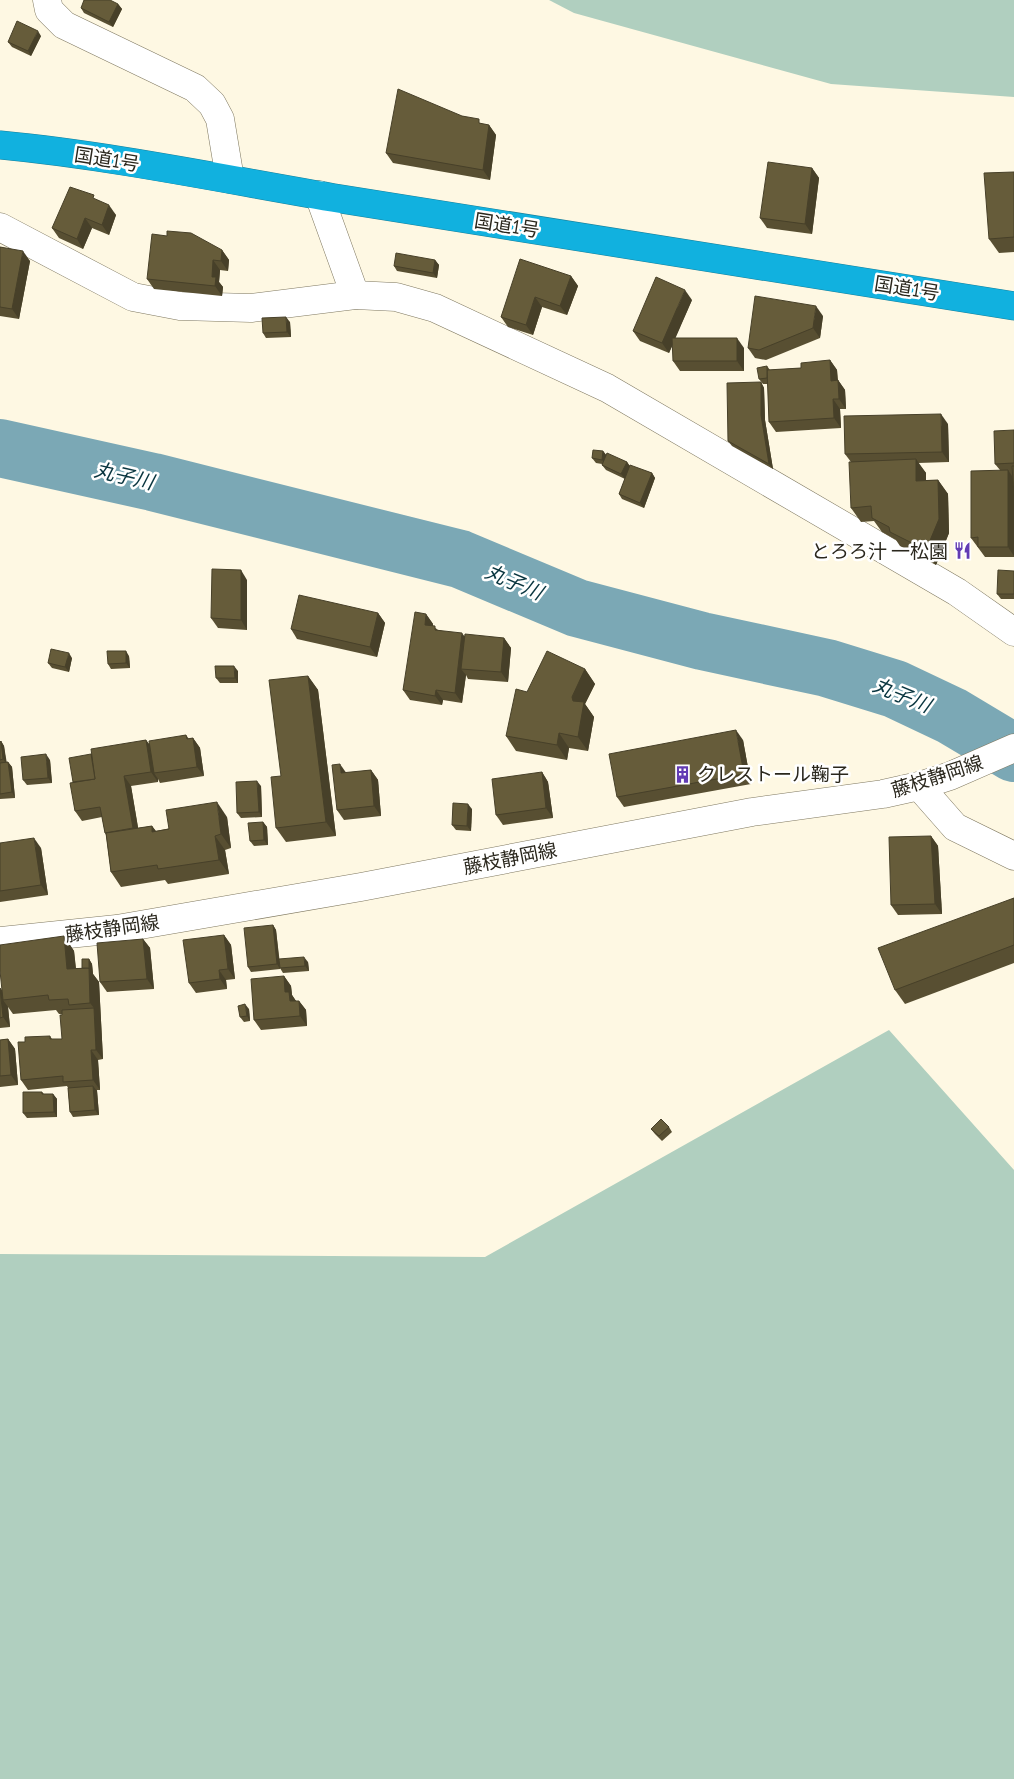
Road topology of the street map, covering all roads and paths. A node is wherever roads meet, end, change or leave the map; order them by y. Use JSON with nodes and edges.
{"nodes":[{"id":1,"x":47,"y":0,"type":"edge"},
{"id":2,"x":0,"y":145,"type":"edge"},
{"id":3,"x":230,"y":179,"type":"junction"},
{"id":4,"x":319,"y":195,"type":"junction"},
{"id":5,"x":0,"y":226,"type":"edge"},
{"id":6,"x":355,"y":295,"type":"junction"},
{"id":7,"x":1014,"y":306,"type":"edge"},
{"id":8,"x":1014,"y":632,"type":"edge"},
{"id":9,"x":1014,"y":748,"type":"edge"},
{"id":10,"x":919,"y":786,"type":"junction"},
{"id":11,"x":1014,"y":856,"type":"edge"},
{"id":12,"x":0,"y":941,"type":"edge"}],
"edges":[{"from":1,"to":3,"type":"street"},
{"from":2,"to":3,"type":"highway","name":"国道1号"},
{"from":3,"to":4,"type":"highway","name":"国道1号"},
{"from":4,"to":6,"type":"street"},
{"from":4,"to":7,"type":"highway","name":"国道1号"},
{"from":5,"to":6,"type":"street"},
{"from":6,"to":8,"type":"street"},
{"from":9,"to":10,"type":"street","name":"藤枝静岡線"},
{"from":10,"to":11,"type":"street"},
{"from":10,"to":12,"type":"street","name":"藤枝静岡線"}]}
